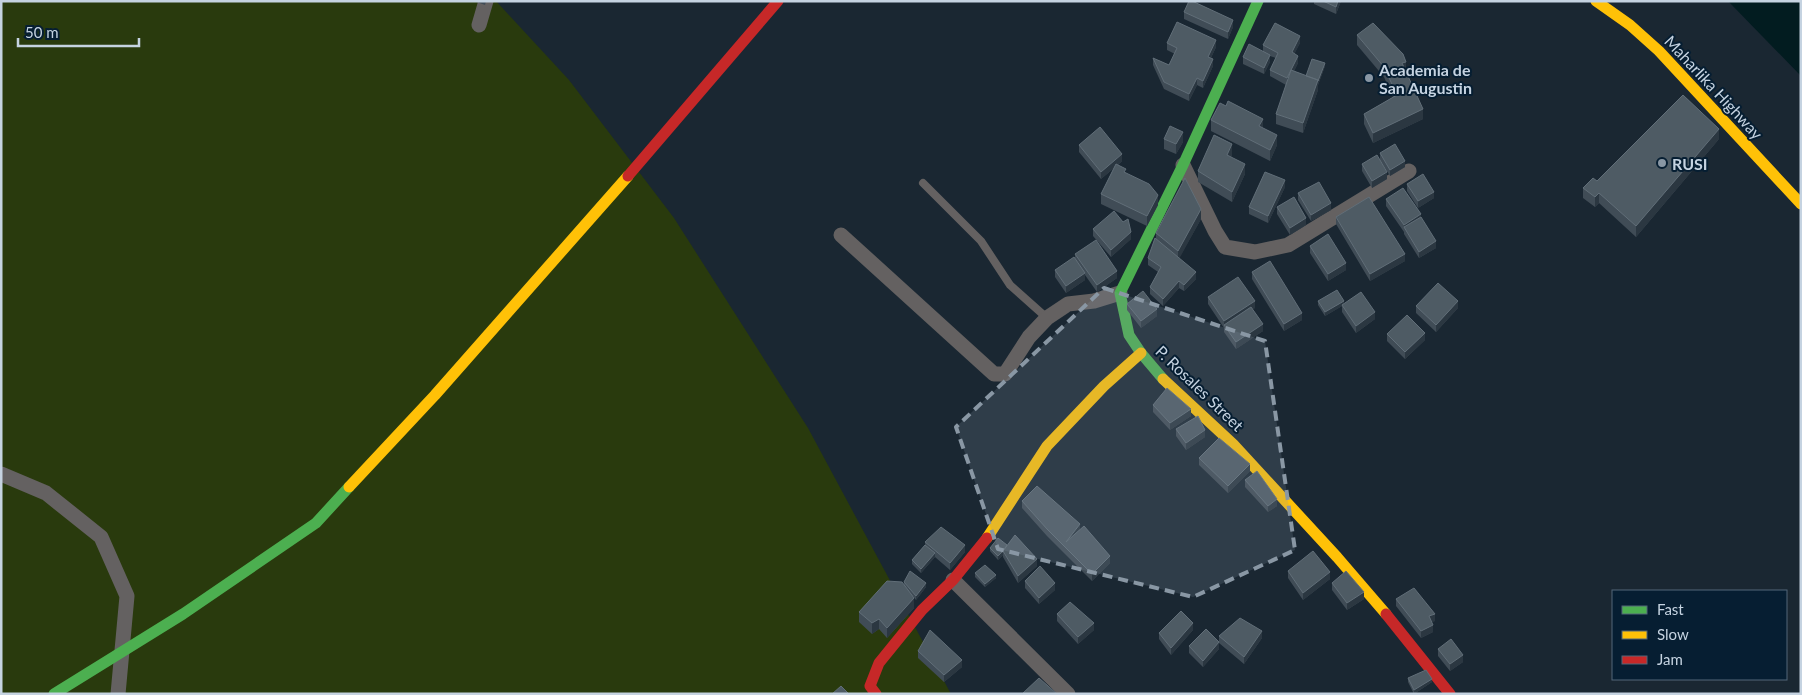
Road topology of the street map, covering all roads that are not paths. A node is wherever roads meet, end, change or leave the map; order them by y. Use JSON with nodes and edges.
{"nodes":[{"id":1,"x":486,"y":1,"type":"edge"},
{"id":2,"x":778,"y":1,"type":"edge"},
{"id":3,"x":1258,"y":1,"type":"edge"},
{"id":4,"x":1596,"y":1,"type":"edge"},
{"id":5,"x":479,"y":25,"type":"dead end"},
{"id":6,"x":1183,"y":166,"type":"junction"},
{"id":7,"x":1409,"y":171,"type":"dead end"},
{"id":8,"x":923,"y":183,"type":"dead end"},
{"id":9,"x":1801,"y":204,"type":"edge"},
{"id":10,"x":842,"y":236,"type":"dead end"},
{"id":11,"x":1120,"y":293,"type":"junction"},
{"id":12,"x":1046,"y":318,"type":"junction"},
{"id":13,"x":1141,"y":353,"type":"junction"},
{"id":14,"x":1,"y":474,"type":"edge"},
{"id":15,"x":953,"y":580,"type":"junction"},
{"id":16,"x":122,"y":653,"type":"junction"},
{"id":17,"x":54,"y":694,"type":"edge"},
{"id":18,"x":118,"y":694,"type":"edge"},
{"id":19,"x":876,"y":694,"type":"edge"},
{"id":20,"x":1068,"y":694,"type":"edge"},
{"id":21,"x":1450,"y":694,"type":"edge"}],
"edges":[{"from":1,"to":5,"type":"street"},
{"from":2,"to":16,"type":"street"},
{"from":3,"to":6,"type":"street"},
{"from":4,"to":9,"type":"street","name":"Maharlika Highway"},
{"from":6,"to":7,"type":"street"},
{"from":6,"to":11,"type":"street"},
{"from":8,"to":12,"type":"lane"},
{"from":10,"to":12,"type":"street"},
{"from":11,"to":12,"type":"street"},
{"from":11,"to":13,"type":"street","name":"P. Rosales Street"},
{"from":13,"to":15,"type":"street"},
{"from":13,"to":21,"type":"street","name":"P. Rosales Street"},
{"from":14,"to":16,"type":"street"},
{"from":15,"to":19,"type":"street"},
{"from":15,"to":20,"type":"street"},
{"from":16,"to":17,"type":"street"},
{"from":16,"to":18,"type":"street"}]}
